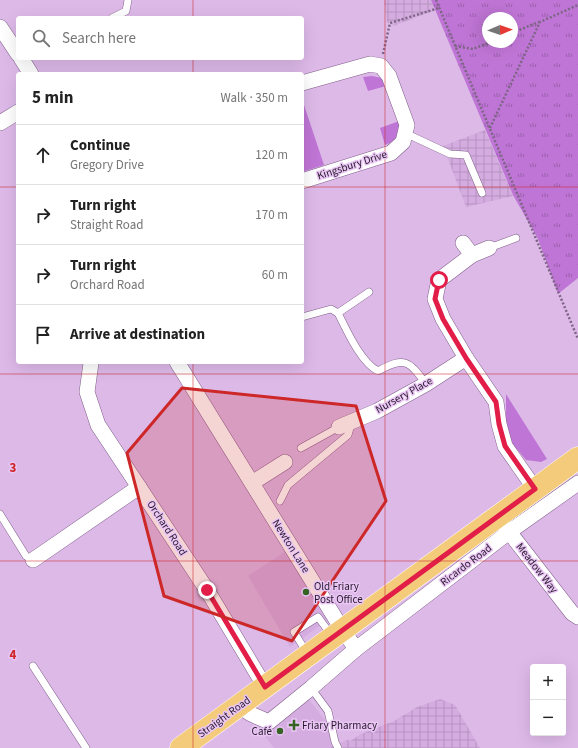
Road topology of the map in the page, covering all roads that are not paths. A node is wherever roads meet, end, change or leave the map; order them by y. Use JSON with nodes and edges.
{"nodes":[{"id":1,"x":128,"y":0,"type":"edge"},
{"id":2,"x":116,"y":16,"type":"edge"},
{"id":3,"x":0,"y":26,"type":"edge"},
{"id":4,"x":16,"y":51,"type":"edge"},
{"id":5,"x":22,"y":60,"type":"edge"},
{"id":6,"x":30,"y":72,"type":"edge"},
{"id":7,"x":304,"y":82,"type":"edge"},
{"id":8,"x":16,"y":113,"type":"edge"},
{"id":9,"x":0,"y":123,"type":"edge"},
{"id":10,"x":405,"y":133,"type":"junction"},
{"id":11,"x":304,"y":180,"type":"edge"},
{"id":12,"x":482,"y":193,"type":"dead end"},
{"id":13,"x":516,"y":238,"type":"dead end"},
{"id":14,"x":489,"y":248,"type":"joint"},
{"id":15,"x":369,"y":292,"type":"dead end"},
{"id":16,"x":338,"y":313,"type":"junction"},
{"id":17,"x":304,"y":316,"type":"edge"},
{"id":18,"x":466,"y":358,"type":"junction"},
{"id":19,"x":91,"y":364,"type":"dead end"},
{"id":20,"x":178,"y":364,"type":"edge"},
{"id":21,"x":426,"y":384,"type":"junction"},
{"id":22,"x":345,"y":424,"type":"junction"},
{"id":23,"x":301,"y":448,"type":"dead end"},
{"id":24,"x":578,"y":458,"type":"edge"},
{"id":25,"x":285,"y":462,"type":"dead end"},
{"id":26,"x":252,"y":483,"type":"junction"},
{"id":27,"x":578,"y":483,"type":"edge"},
{"id":28,"x":139,"y":487,"type":"junction"},
{"id":29,"x":535,"y":489,"type":"junction"},
{"id":30,"x":280,"y":501,"type":"dead end"},
{"id":31,"x":0,"y":514,"type":"edge"},
{"id":32,"x":504,"y":524,"type":"junction"},
{"id":33,"x":33,"y":560,"type":"joint"},
{"id":34,"x":578,"y":617,"type":"edge"},
{"id":35,"x":337,"y":633,"type":"junction"},
{"id":36,"x":356,"y":649,"type":"junction"},
{"id":37,"x":33,"y":666,"type":"dead end"},
{"id":38,"x":265,"y":687,"type":"junction"},
{"id":39,"x":311,"y":688,"type":"junction"},
{"id":40,"x":239,"y":706,"type":"junction"},
{"id":41,"x":86,"y":748,"type":"edge"},
{"id":42,"x":180,"y":748,"type":"edge"},
{"id":43,"x":338,"y":748,"type":"edge"}],
"edges":[{"from":1,"to":2,"type":"lane"},
{"from":3,"to":4,"type":"street"},
{"from":5,"to":6,"type":"street"},
{"from":7,"to":10,"type":"street"},
{"from":8,"to":9,"type":"street"},
{"from":10,"to":11,"type":"street","name":"Kingsbury Drive"},
{"from":10,"to":12,"type":"lane"},
{"from":13,"to":14,"type":"lane"},
{"from":14,"to":18,"type":"street"},
{"from":15,"to":16,"type":"lane"},
{"from":16,"to":17,"type":"lane"},
{"from":16,"to":21,"type":"lane"},
{"from":18,"to":21,"type":"street","name":"Nursery Place"},
{"from":18,"to":29,"type":"street"},
{"from":19,"to":28,"type":"street","name":"Orchard Road"},
{"from":20,"to":26,"type":"street","name":"Newton Lane"},
{"from":21,"to":22,"type":"street","name":"Nursery Place"},
{"from":22,"to":23,"type":"lane"},
{"from":22,"to":30,"type":"lane"},
{"from":24,"to":29,"type":"main road","name":"Straight Road"},
{"from":25,"to":26,"type":"street"},
{"from":26,"to":35,"type":"street","name":"Newton Lane"},
{"from":27,"to":32,"type":"street","name":"Ricardo Road"},
{"from":28,"to":33,"type":"street"},
{"from":28,"to":38,"type":"street","name":"Orchard Road"},
{"from":29,"to":32,"type":"main road","name":"Straight Road"},
{"from":31,"to":33,"type":"lane"},
{"from":32,"to":34,"type":"street","name":"Meadow Way"},
{"from":32,"to":35,"type":"main road","name":"Straight Road"},
{"from":32,"to":36,"type":"street","name":"Ricardo Road"},
{"from":35,"to":36,"type":"street"},
{"from":35,"to":38,"type":"main road","name":"Straight Road"},
{"from":36,"to":39,"type":"street","name":"Ricardo Road"},
{"from":37,"to":41,"type":"lane"},
{"from":38,"to":40,"type":"main road","name":"Straight Road"},
{"from":39,"to":40,"type":"street","name":"Ricardo Road"},
{"from":39,"to":43,"type":"lane"},
{"from":40,"to":42,"type":"main road","name":"Straight Road"}]}
